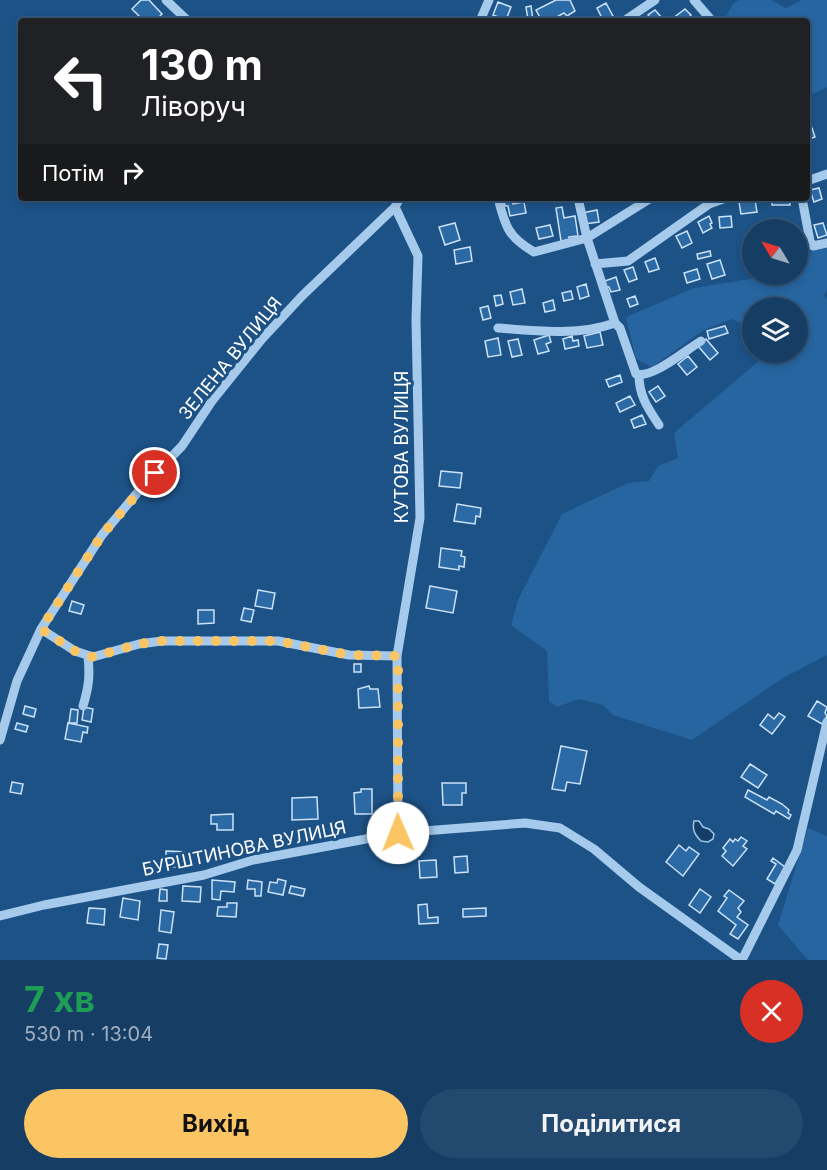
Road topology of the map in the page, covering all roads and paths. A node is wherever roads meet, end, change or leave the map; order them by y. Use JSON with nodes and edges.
{"nodes":[{"id":1,"x":166,"y":0,"type":"edge"},
{"id":2,"x":489,"y":0,"type":"edge"},
{"id":3,"x":655,"y":0,"type":"edge"},
{"id":4,"x":694,"y":0,"type":"edge"},
{"id":5,"x":185,"y":18,"type":"edge"},
{"id":6,"x":481,"y":18,"type":"edge"},
{"id":7,"x":628,"y":18,"type":"edge"},
{"id":8,"x":709,"y":18,"type":"edge"},
{"id":9,"x":827,"y":174,"type":"edge"},
{"id":10,"x":810,"y":180,"type":"edge"},
{"id":11,"x":399,"y":201,"type":"edge"},
{"id":12,"x":499,"y":201,"type":"edge"},
{"id":13,"x":579,"y":201,"type":"edge"},
{"id":14,"x":646,"y":201,"type":"edge"},
{"id":15,"x":718,"y":201,"type":"edge"},
{"id":16,"x":803,"y":201,"type":"edge"},
{"id":17,"x":396,"y":207,"type":"junction"},
{"id":18,"x":587,"y":237,"type":"junction"},
{"id":19,"x":827,"y":243,"type":"edge"},
{"id":20,"x":595,"y":264,"type":"junction"},
{"id":21,"x":615,"y":323,"type":"junction"},
{"id":22,"x":498,"y":327,"type":"dead end"},
{"id":23,"x":700,"y":341,"type":"dead end"},
{"id":24,"x":639,"y":375,"type":"junction"},
{"id":25,"x":659,"y":424,"type":"dead end"},
{"id":26,"x":41,"y":629,"type":"junction"},
{"id":27,"x":88,"y":656,"type":"junction"},
{"id":28,"x":398,"y":656,"type":"junction"},
{"id":29,"x":84,"y":706,"type":"dead end"},
{"id":30,"x":827,"y":722,"type":"edge"},
{"id":31,"x":0,"y":740,"type":"edge"},
{"id":32,"x":398,"y":833,"type":"junction"},
{"id":33,"x":0,"y":916,"type":"edge"},
{"id":34,"x":741,"y":960,"type":"edge"}],
"edges":[{"from":1,"to":5,"type":"street"},
{"from":2,"to":6,"type":"street"},
{"from":3,"to":7,"type":"street"},
{"from":4,"to":8,"type":"street"},
{"from":9,"to":10,"type":"street"},
{"from":11,"to":17,"type":"street","name":"ЗЕЛЕНА ВУЛИЦЯ"},
{"from":12,"to":18,"type":"street"},
{"from":13,"to":18,"type":"street"},
{"from":14,"to":18,"type":"street"},
{"from":15,"to":20,"type":"street"},
{"from":16,"to":19,"type":"street"},
{"from":17,"to":26,"type":"street","name":"ЗЕЛЕНА ВУЛИЦЯ"},
{"from":17,"to":28,"type":"street","name":"КУТОВА ВУЛИЦЯ"},
{"from":18,"to":20,"type":"street"},
{"from":20,"to":21,"type":"street"},
{"from":21,"to":22,"type":"street"},
{"from":21,"to":24,"type":"street"},
{"from":23,"to":24,"type":"street"},
{"from":24,"to":25,"type":"street"},
{"from":26,"to":27,"type":"street"},
{"from":26,"to":31,"type":"street","name":"ЗЕЛЕНА ВУЛИЦЯ"},
{"from":27,"to":28,"type":"street"},
{"from":27,"to":29,"type":"street"},
{"from":28,"to":32,"type":"street","name":"КУТОВА ВУЛИЦЯ"},
{"from":30,"to":34,"type":"street","name":"БУРШТИНОВА ВУЛИЦЯ"},
{"from":32,"to":33,"type":"street","name":"БУРШТИНОВА ВУЛИЦЯ"},
{"from":32,"to":34,"type":"street","name":"БУРШТИНОВА ВУЛИЦЯ"}]}
